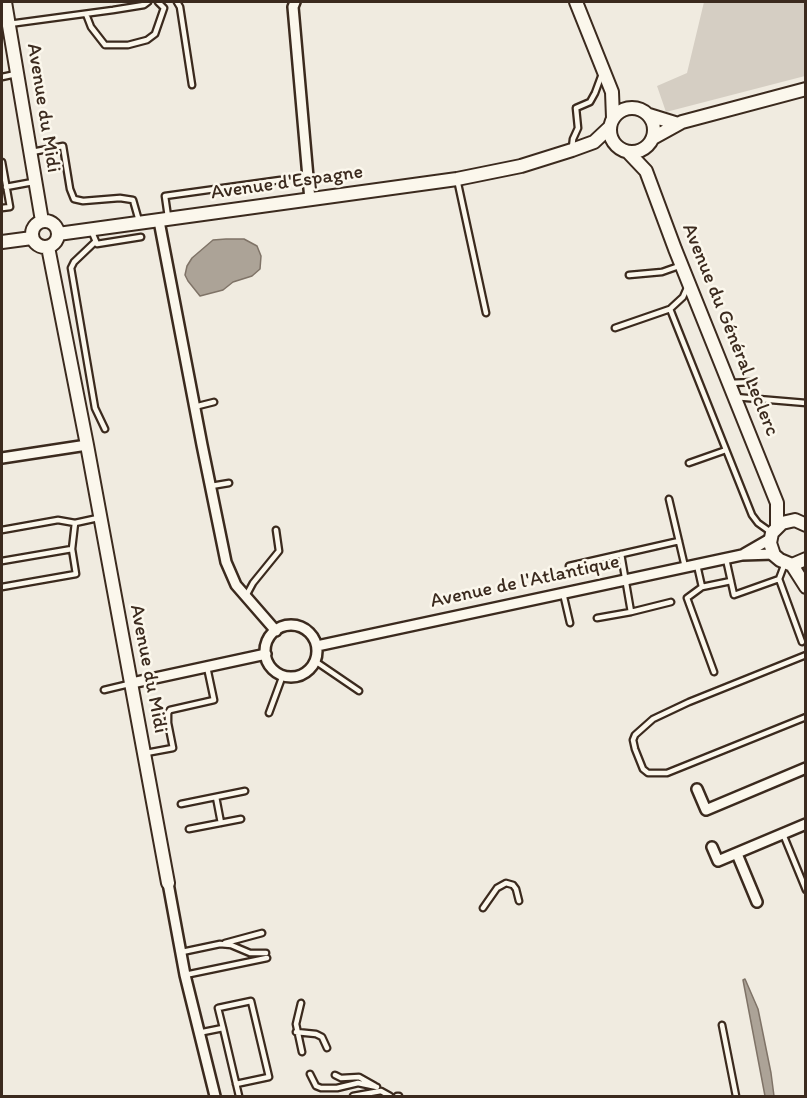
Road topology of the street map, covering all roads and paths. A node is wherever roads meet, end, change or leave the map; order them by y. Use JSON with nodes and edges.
{"nodes":[{"id":1,"x":5,"y":2,"type":"edge"},
{"id":2,"x":148,"y":2,"type":"edge"},
{"id":3,"x":158,"y":2,"type":"edge"},
{"id":4,"x":177,"y":2,"type":"edge"},
{"id":5,"x":295,"y":2,"type":"edge"},
{"id":6,"x":576,"y":2,"type":"edge"},
{"id":7,"x":86,"y":14,"type":"junction"},
{"id":8,"x":9,"y":24,"type":"junction"},
{"id":9,"x":604,"y":69,"type":"junction"},
{"id":10,"x":18,"y":74,"type":"junction"},
{"id":11,"x":2,"y":77,"type":"edge"},
{"id":12,"x":192,"y":85,"type":"dead end"},
{"id":13,"x":806,"y":89,"type":"edge"},
{"id":14,"x":612,"y":92,"type":"junction"},
{"id":15,"x":635,"y":108,"type":"junction"},
{"id":16,"x":649,"y":115,"type":"junction"},
{"id":17,"x":611,"y":123,"type":"junction"},
{"id":18,"x":678,"y":124,"type":"junction"},
{"id":19,"x":650,"y":143,"type":"junction"},
{"id":20,"x":572,"y":150,"type":"junction"},
{"id":21,"x":625,"y":151,"type":"junction"},
{"id":22,"x":32,"y":152,"type":"junction"},
{"id":23,"x":2,"y":162,"type":"edge"},
{"id":24,"x":646,"y":171,"type":"junction"},
{"id":25,"x":457,"y":179,"type":"junction"},
{"id":26,"x":280,"y":180,"type":"dead end"},
{"id":27,"x":36,"y":181,"type":"junction"},
{"id":28,"x":6,"y":187,"type":"junction"},
{"id":29,"x":310,"y":200,"type":"junction"},
{"id":30,"x":2,"y":208,"type":"edge"},
{"id":31,"x":42,"y":221,"type":"junction"},
{"id":32,"x":164,"y":221,"type":"junction"},
{"id":33,"x":139,"y":224,"type":"junction"},
{"id":34,"x":58,"y":234,"type":"junction"},
{"id":35,"x":93,"y":236,"type":"junction"},
{"id":36,"x":141,"y":237,"type":"dead end"},
{"id":37,"x":32,"y":238,"type":"junction"},
{"id":38,"x":2,"y":242,"type":"edge"},
{"id":39,"x":48,"y":247,"type":"junction"},
{"id":40,"x":681,"y":265,"type":"junction"},
{"id":41,"x":629,"y":275,"type":"dead end"},
{"id":42,"x":689,"y":283,"type":"junction"},
{"id":43,"x":670,"y":309,"type":"junction"},
{"id":44,"x":486,"y":313,"type":"dead end"},
{"id":45,"x":615,"y":328,"type":"dead end"},
{"id":46,"x":753,"y":382,"type":"dead end"},
{"id":47,"x":729,"y":383,"type":"junction"},
{"id":48,"x":735,"y":397,"type":"junction"},
{"id":49,"x":214,"y":402,"type":"dead end"},
{"id":50,"x":806,"y":403,"type":"edge"},
{"id":51,"x":194,"y":407,"type":"junction"},
{"id":52,"x":105,"y":429,"type":"dead end"},
{"id":53,"x":87,"y":445,"type":"junction"},
{"id":54,"x":726,"y":450,"type":"junction"},
{"id":55,"x":2,"y":458,"type":"edge"},
{"id":56,"x":689,"y":463,"type":"dead end"},
{"id":57,"x":229,"y":483,"type":"dead end"},
{"id":58,"x":210,"y":486,"type":"junction"},
{"id":59,"x":669,"y":499,"type":"dead end"},
{"id":60,"x":777,"y":503,"type":"junction"},
{"id":61,"x":100,"y":518,"type":"junction"},
{"id":62,"x":75,"y":523,"type":"junction"},
{"id":63,"x":800,"y":523,"type":"edge"},
{"id":64,"x":2,"y":530,"type":"edge"},
{"id":65,"x":276,"y":530,"type":"dead end"},
{"id":66,"x":773,"y":532,"type":"junction"},
{"id":67,"x":679,"y":541,"type":"junction"},
{"id":68,"x":72,"y":549,"type":"junction"},
{"id":69,"x":621,"y":554,"type":"junction"},
{"id":70,"x":774,"y":554,"type":"junction"},
{"id":71,"x":742,"y":555,"type":"junction"},
{"id":72,"x":726,"y":559,"type":"junction"},
{"id":73,"x":806,"y":559,"type":"edge"},
{"id":74,"x":2,"y":561,"type":"edge"},
{"id":75,"x":789,"y":564,"type":"junction"},
{"id":76,"x":697,"y":565,"type":"junction"},
{"id":77,"x":569,"y":566,"type":"dead end"},
{"id":78,"x":686,"y":567,"type":"junction"},
{"id":79,"x":626,"y":579,"type":"junction"},
{"id":80,"x":779,"y":579,"type":"junction"},
{"id":81,"x":731,"y":581,"type":"junction"},
{"id":82,"x":2,"y":587,"type":"edge"},
{"id":83,"x":702,"y":587,"type":"junction"},
{"id":84,"x":806,"y":587,"type":"edge"},
{"id":85,"x":563,"y":592,"type":"junction"},
{"id":86,"x":246,"y":596,"type":"junction"},
{"id":87,"x":671,"y":602,"type":"dead end"},
{"id":88,"x":631,"y":612,"type":"junction"},
{"id":89,"x":597,"y":618,"type":"dead end"},
{"id":90,"x":570,"y":623,"type":"dead end"},
{"id":91,"x":276,"y":631,"type":"junction"},
{"id":92,"x":802,"y":642,"type":"dead end"},
{"id":93,"x":316,"y":646,"type":"junction"},
{"id":94,"x":266,"y":654,"type":"junction"},
{"id":95,"x":802,"y":658,"type":"edge"},
{"id":96,"x":315,"y":661,"type":"junction"},
{"id":97,"x":207,"y":666,"type":"junction"},
{"id":98,"x":714,"y":672,"type":"dead end"},
{"id":99,"x":283,"y":675,"type":"junction"},
{"id":100,"x":132,"y":683,"type":"junction"},
{"id":101,"x":104,"y":690,"type":"dead end"},
{"id":102,"x":359,"y":691,"type":"dead end"},
{"id":103,"x":269,"y":713,"type":"dead end"},
{"id":104,"x":806,"y":717,"type":"edge"},
{"id":105,"x":144,"y":754,"type":"junction"},
{"id":106,"x":806,"y":768,"type":"edge"},
{"id":107,"x":697,"y":789,"type":"dead end"},
{"id":108,"x":245,"y":791,"type":"dead end"},
{"id":109,"x":216,"y":797,"type":"junction"},
{"id":110,"x":181,"y":804,"type":"dead end"},
{"id":111,"x":241,"y":819,"type":"dead end"},
{"id":112,"x":221,"y":823,"type":"junction"},
{"id":113,"x":806,"y":824,"type":"edge"},
{"id":114,"x":189,"y":829,"type":"dead end"},
{"id":115,"x":783,"y":834,"type":"junction"},
{"id":116,"x":712,"y":847,"type":"dead end"},
{"id":117,"x":737,"y":854,"type":"junction"},
{"id":118,"x":168,"y":883,"type":"joint"},
{"id":119,"x":806,"y":890,"type":"edge"},
{"id":120,"x":519,"y":901,"type":"dead end"},
{"id":121,"x":757,"y":902,"type":"dead end"},
{"id":122,"x":483,"y":908,"type":"dead end"},
{"id":123,"x":262,"y":933,"type":"dead end"},
{"id":124,"x":222,"y":944,"type":"junction"},
{"id":125,"x":181,"y":953,"type":"junction"},
{"id":126,"x":185,"y":975,"type":"junction"},
{"id":127,"x":301,"y":1003,"type":"dead end"},
{"id":128,"x":722,"y":1025,"type":"dead end"},
{"id":129,"x":223,"y":1028,"type":"junction"},
{"id":130,"x":296,"y":1032,"type":"junction"},
{"id":131,"x":198,"y":1033,"type":"junction"},
{"id":132,"x":327,"y":1048,"type":"dead end"},
{"id":133,"x":302,"y":1052,"type":"dead end"},
{"id":134,"x":310,"y":1074,"type":"dead end"},
{"id":135,"x":335,"y":1075,"type":"dead end"},
{"id":136,"x":236,"y":1084,"type":"junction"},
{"id":137,"x":379,"y":1089,"type":"junction"},
{"id":138,"x":215,"y":1096,"type":"edge"},
{"id":139,"x":239,"y":1096,"type":"edge"},
{"id":140,"x":353,"y":1096,"type":"edge"},
{"id":141,"x":390,"y":1096,"type":"edge"},
{"id":142,"x":736,"y":1096,"type":"edge"}],
"edges":[{"from":1,"to":8,"type":"street","name":"Avenue du Midi"},
{"from":2,"to":7,"type":"lane"},
{"from":3,"to":7,"type":"lane"},
{"from":4,"to":12,"type":"lane"},
{"from":5,"to":29,"type":"street"},
{"from":6,"to":9,"type":"street"},
{"from":7,"to":8,"type":"lane"},
{"from":8,"to":10,"type":"street","name":"Avenue du Midi"},
{"from":9,"to":14,"type":"street"},
{"from":9,"to":20,"type":"lane"},
{"from":10,"to":11,"type":"lane"},
{"from":10,"to":22,"type":"street","name":"Avenue du Midi"},
{"from":13,"to":18,"type":"street"},
{"from":14,"to":15,"type":"street"},
{"from":14,"to":17,"type":"street"},
{"from":15,"to":16,"type":"street"},
{"from":15,"to":17,"type":"street"},
{"from":16,"to":18,"type":"street"},
{"from":16,"to":19,"type":"street"},
{"from":17,"to":20,"type":"street"},
{"from":17,"to":21,"type":"street"},
{"from":18,"to":19,"type":"street"},
{"from":19,"to":21,"type":"street"},
{"from":19,"to":24,"type":"street","name":"Avenue du Général Leclerc"},
{"from":20,"to":21,"type":"street"},
{"from":20,"to":25,"type":"street","name":"Avenue d'Espagne"},
{"from":21,"to":24,"type":"street","name":"Avenue du Général Leclerc"},
{"from":22,"to":27,"type":"street","name":"Avenue du Midi"},
{"from":22,"to":33,"type":"lane"},
{"from":23,"to":28,"type":"lane"},
{"from":24,"to":40,"type":"street","name":"Avenue du Général Leclerc"},
{"from":25,"to":29,"type":"street","name":"Avenue d'Espagne"},
{"from":25,"to":44,"type":"lane"},
{"from":26,"to":32,"type":"lane"},
{"from":27,"to":28,"type":"lane"},
{"from":27,"to":31,"type":"street","name":"Avenue du Midi"},
{"from":28,"to":30,"type":"lane"},
{"from":29,"to":32,"type":"street","name":"Avenue d'Espagne"},
{"from":31,"to":34,"type":"street"},
{"from":31,"to":37,"type":"street"},
{"from":32,"to":33,"type":"street","name":"Avenue d'Espagne"},
{"from":32,"to":51,"type":"street"},
{"from":33,"to":35,"type":"street","name":"Avenue d'Espagne"},
{"from":34,"to":35,"type":"street","name":"Avenue d'Espagne"},
{"from":34,"to":39,"type":"street"},
{"from":35,"to":36,"type":"lane"},
{"from":35,"to":52,"type":"lane"},
{"from":37,"to":38,"type":"street"},
{"from":37,"to":39,"type":"street"},
{"from":39,"to":53,"type":"street","name":"Avenue du Midi"},
{"from":40,"to":41,"type":"lane"},
{"from":40,"to":42,"type":"street","name":"Avenue du Général Leclerc"},
{"from":42,"to":43,"type":"lane"},
{"from":42,"to":47,"type":"street","name":"Avenue du Général Leclerc"},
{"from":43,"to":45,"type":"lane"},
{"from":43,"to":54,"type":"lane"},
{"from":46,"to":47,"type":"lane"},
{"from":47,"to":48,"type":"street","name":"Avenue du Général Leclerc"},
{"from":48,"to":50,"type":"lane"},
{"from":48,"to":60,"type":"street","name":"Avenue du Général Leclerc"},
{"from":49,"to":51,"type":"lane"},
{"from":51,"to":58,"type":"street"},
{"from":53,"to":55,"type":"street"},
{"from":53,"to":61,"type":"street","name":"Avenue du Midi"},
{"from":54,"to":56,"type":"lane"},
{"from":54,"to":66,"type":"lane"},
{"from":57,"to":58,"type":"lane"},
{"from":58,"to":86,"type":"street"},
{"from":59,"to":67,"type":"lane"},
{"from":60,"to":63,"type":"street","name":"Avenue du Général Leclerc"},
{"from":60,"to":66,"type":"street","name":"Avenue du Général Leclerc"},
{"from":61,"to":62,"type":"lane"},
{"from":61,"to":100,"type":"street","name":"Avenue du Midi"},
{"from":62,"to":64,"type":"lane"},
{"from":62,"to":68,"type":"lane"},
{"from":63,"to":66,"type":"street"},
{"from":65,"to":86,"type":"lane"},
{"from":66,"to":70,"type":"street","name":"Avenue du Général Leclerc"},
{"from":66,"to":71,"type":"street","name":"Avenue de l'Atlantique"},
{"from":67,"to":69,"type":"lane"},
{"from":67,"to":78,"type":"lane"},
{"from":68,"to":74,"type":"lane"},
{"from":68,"to":82,"type":"lane"},
{"from":69,"to":77,"type":"lane"},
{"from":69,"to":79,"type":"lane"},
{"from":70,"to":71,"type":"street","name":"Avenue de l'Atlantique"},
{"from":70,"to":75,"type":"street"},
{"from":71,"to":72,"type":"street","name":"Avenue de l'Atlantique"},
{"from":72,"to":76,"type":"street","name":"Avenue de l'Atlantique"},
{"from":72,"to":81,"type":"lane"},
{"from":73,"to":75,"type":"street"},
{"from":75,"to":80,"type":"lane"},
{"from":75,"to":84,"type":"street"},
{"from":76,"to":78,"type":"street","name":"Avenue de l'Atlantique"},
{"from":76,"to":83,"type":"lane"},
{"from":78,"to":79,"type":"street","name":"Avenue de l'Atlantique"},
{"from":79,"to":85,"type":"street","name":"Avenue de l'Atlantique"},
{"from":79,"to":88,"type":"lane"},
{"from":80,"to":81,"type":"lane"},
{"from":80,"to":92,"type":"lane"},
{"from":81,"to":83,"type":"lane"},
{"from":83,"to":98,"type":"lane"},
{"from":85,"to":90,"type":"lane"},
{"from":85,"to":93,"type":"street","name":"Avenue de l'Atlantique"},
{"from":86,"to":91,"type":"street"},
{"from":87,"to":88,"type":"lane"},
{"from":88,"to":89,"type":"lane"},
{"from":91,"to":93,"type":"street"},
{"from":91,"to":94,"type":"street"},
{"from":93,"to":96,"type":"street"},
{"from":94,"to":97,"type":"street"},
{"from":94,"to":99,"type":"street"},
{"from":95,"to":104,"type":"lane"},
{"from":96,"to":99,"type":"street"},
{"from":96,"to":102,"type":"lane"},
{"from":97,"to":100,"type":"street"},
{"from":97,"to":105,"type":"lane"},
{"from":99,"to":103,"type":"lane"},
{"from":100,"to":101,"type":"lane"},
{"from":100,"to":105,"type":"street","name":"Avenue du Midi"},
{"from":105,"to":118,"type":"street","name":"Avenue du Midi"},
{"from":106,"to":107,"type":"street"},
{"from":108,"to":109,"type":"lane"},
{"from":109,"to":110,"type":"lane"},
{"from":109,"to":112,"type":"lane"},
{"from":111,"to":112,"type":"lane"},
{"from":112,"to":114,"type":"lane"},
{"from":113,"to":115,"type":"street"},
{"from":115,"to":117,"type":"street"},
{"from":115,"to":119,"type":"lane"},
{"from":116,"to":117,"type":"street"},
{"from":117,"to":121,"type":"street"},
{"from":118,"to":125,"type":"street","name":"Avenue du Midi"},
{"from":120,"to":122,"type":"lane"},
{"from":123,"to":124,"type":"lane"},
{"from":124,"to":125,"type":"lane"},
{"from":124,"to":126,"type":"lane"},
{"from":125,"to":126,"type":"street","name":"Avenue du Midi"},
{"from":126,"to":131,"type":"street","name":"Avenue du Midi"},
{"from":127,"to":130,"type":"lane"},
{"from":128,"to":142,"type":"lane"},
{"from":129,"to":131,"type":"lane"},
{"from":129,"to":136,"type":"lane"},
{"from":129,"to":136,"type":"lane"},
{"from":130,"to":132,"type":"lane"},
{"from":130,"to":133,"type":"lane"},
{"from":131,"to":138,"type":"street","name":"Avenue du Midi"},
{"from":134,"to":137,"type":"lane"},
{"from":135,"to":137,"type":"lane"},
{"from":136,"to":139,"type":"lane"},
{"from":137,"to":140,"type":"lane"},
{"from":137,"to":141,"type":"lane"}]}
